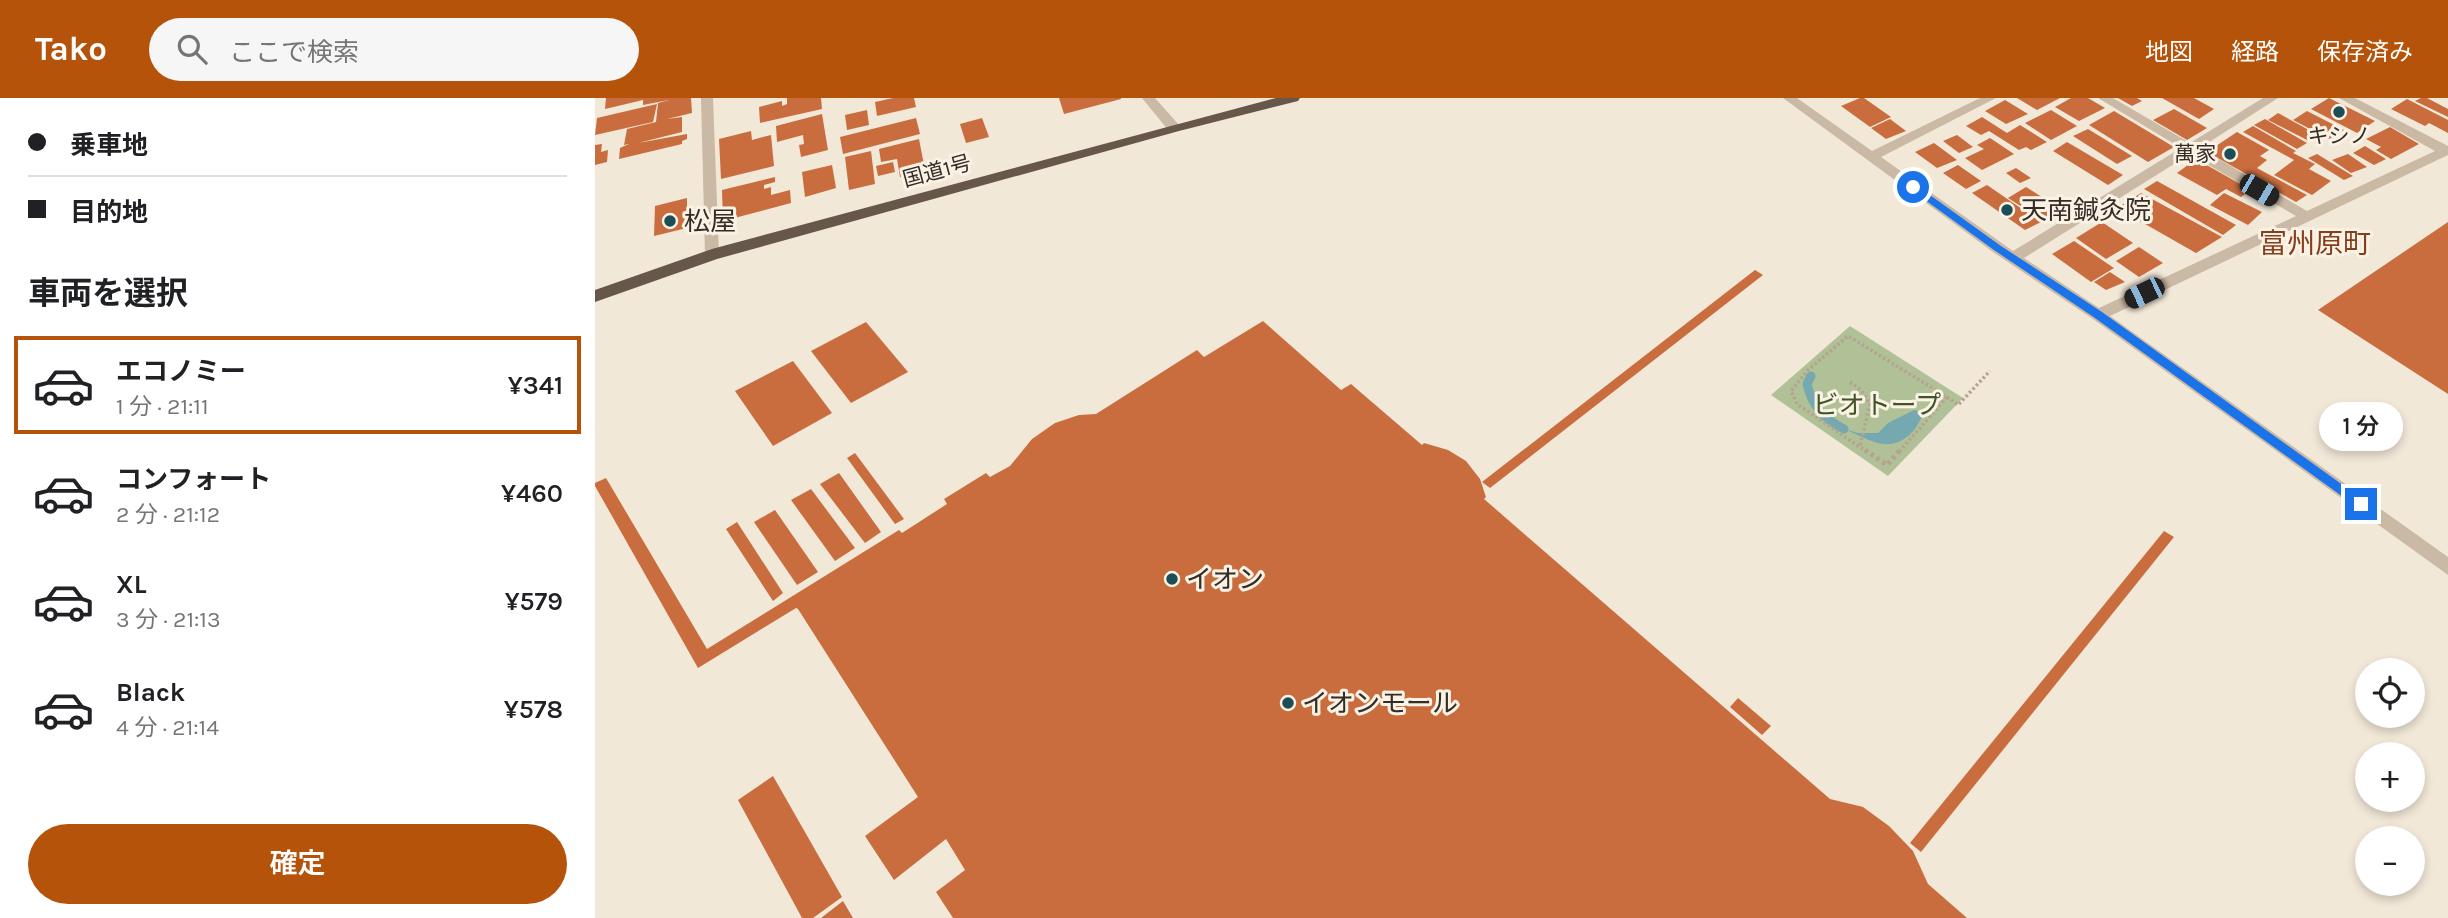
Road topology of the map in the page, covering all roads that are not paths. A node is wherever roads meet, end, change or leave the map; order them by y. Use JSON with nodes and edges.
{"nodes":[{"id":1,"x":707,"y":98,"type":"edge"},
{"id":2,"x":1148,"y":98,"type":"edge"},
{"id":3,"x":1293,"y":98,"type":"edge"},
{"id":4,"x":1789,"y":98,"type":"edge"},
{"id":5,"x":1990,"y":98,"type":"edge"},
{"id":6,"x":2104,"y":98,"type":"edge"},
{"id":7,"x":2272,"y":98,"type":"edge"},
{"id":8,"x":2345,"y":98,"type":"edge"},
{"id":9,"x":1174,"y":128,"type":"junction"},
{"id":10,"x":2190,"y":150,"type":"junction"},
{"id":11,"x":2447,"y":151,"type":"edge"},
{"id":12,"x":1871,"y":157,"type":"junction"},
{"id":13,"x":2306,"y":216,"type":"junction"},
{"id":14,"x":712,"y":255,"type":"junction"},
{"id":15,"x":2013,"y":258,"type":"junction"},
{"id":16,"x":595,"y":296,"type":"edge"},
{"id":17,"x":2098,"y":315,"type":"junction"},
{"id":18,"x":2448,"y":567,"type":"edge"}],
"edges":[{"from":1,"to":14,"type":"street"},
{"from":2,"to":9,"type":"street"},
{"from":3,"to":9,"type":"highway","name":"国道1号"},
{"from":4,"to":12,"type":"street"},
{"from":5,"to":12,"type":"street"},
{"from":6,"to":10,"type":"street"},
{"from":7,"to":10,"type":"street"},
{"from":8,"to":11,"type":"street"},
{"from":9,"to":14,"type":"highway","name":"国道1号"},
{"from":10,"to":13,"type":"street"},
{"from":10,"to":15,"type":"street"},
{"from":11,"to":13,"type":"street"},
{"from":12,"to":15,"type":"street"},
{"from":13,"to":17,"type":"street"},
{"from":14,"to":16,"type":"highway","name":"国道1号"},
{"from":15,"to":17,"type":"street"},
{"from":17,"to":18,"type":"street"}]}
